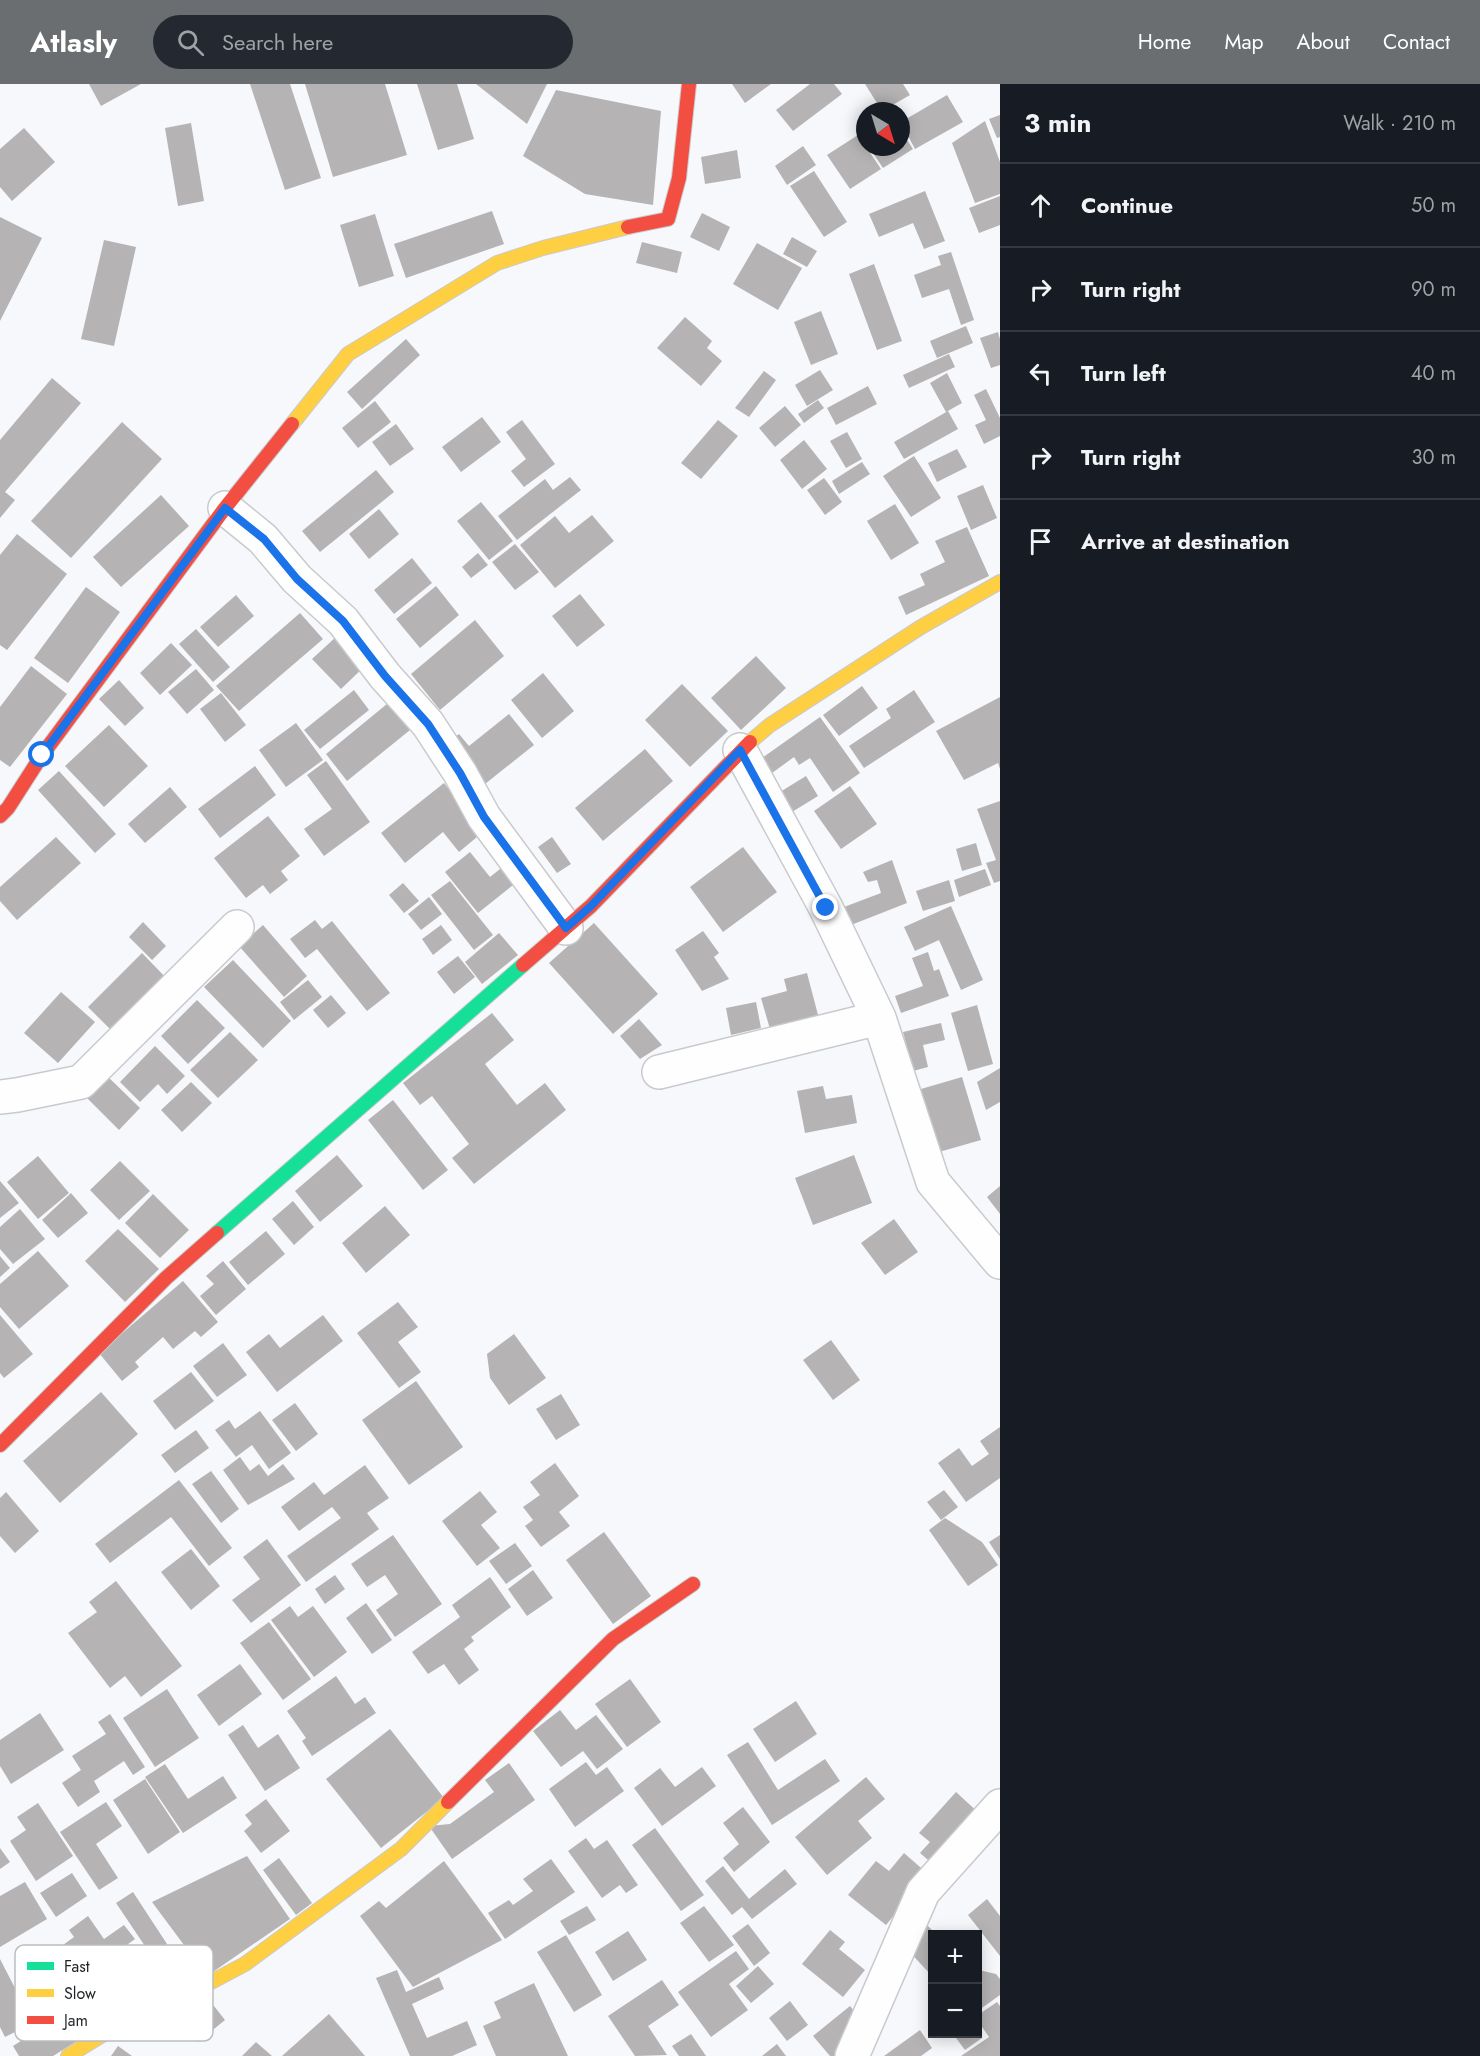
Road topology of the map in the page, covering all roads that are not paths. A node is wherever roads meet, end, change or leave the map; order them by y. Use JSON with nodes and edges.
{"nodes":[{"id":1,"x":689,"y":84,"type":"edge"},
{"id":2,"x":225,"y":508,"type":"junction"},
{"id":3,"x":1000,"y":582,"type":"edge"},
{"id":4,"x":740,"y":750,"type":"junction"},
{"id":5,"x":0,"y":816,"type":"edge"},
{"id":6,"x":237,"y":927,"type":"dead end"},
{"id":7,"x":566,"y":928,"type":"junction"},
{"id":8,"x":879,"y":1018,"type":"junction"},
{"id":9,"x":659,"y":1072,"type":"dead end"},
{"id":10,"x":0,"y":1097,"type":"edge"},
{"id":11,"x":1000,"y":1262,"type":"edge"},
{"id":12,"x":0,"y":1445,"type":"edge"},
{"id":13,"x":693,"y":1584,"type":"dead end"},
{"id":14,"x":1000,"y":1806,"type":"edge"},
{"id":15,"x":213,"y":1981,"type":"edge"},
{"id":16,"x":93,"y":2041,"type":"edge"},
{"id":17,"x":68,"y":2056,"type":"edge"},
{"id":18,"x":852,"y":2056,"type":"edge"}],
"edges":[{"from":1,"to":2,"type":"street"},
{"from":2,"to":5,"type":"street"},
{"from":2,"to":7,"type":"street"},
{"from":3,"to":4,"type":"street"},
{"from":4,"to":7,"type":"street"},
{"from":4,"to":8,"type":"street"},
{"from":6,"to":10,"type":"street"},
{"from":7,"to":12,"type":"street"},
{"from":8,"to":9,"type":"street"},
{"from":8,"to":11,"type":"street"},
{"from":13,"to":15,"type":"street"},
{"from":14,"to":18,"type":"street"},
{"from":16,"to":17,"type":"street"}]}
